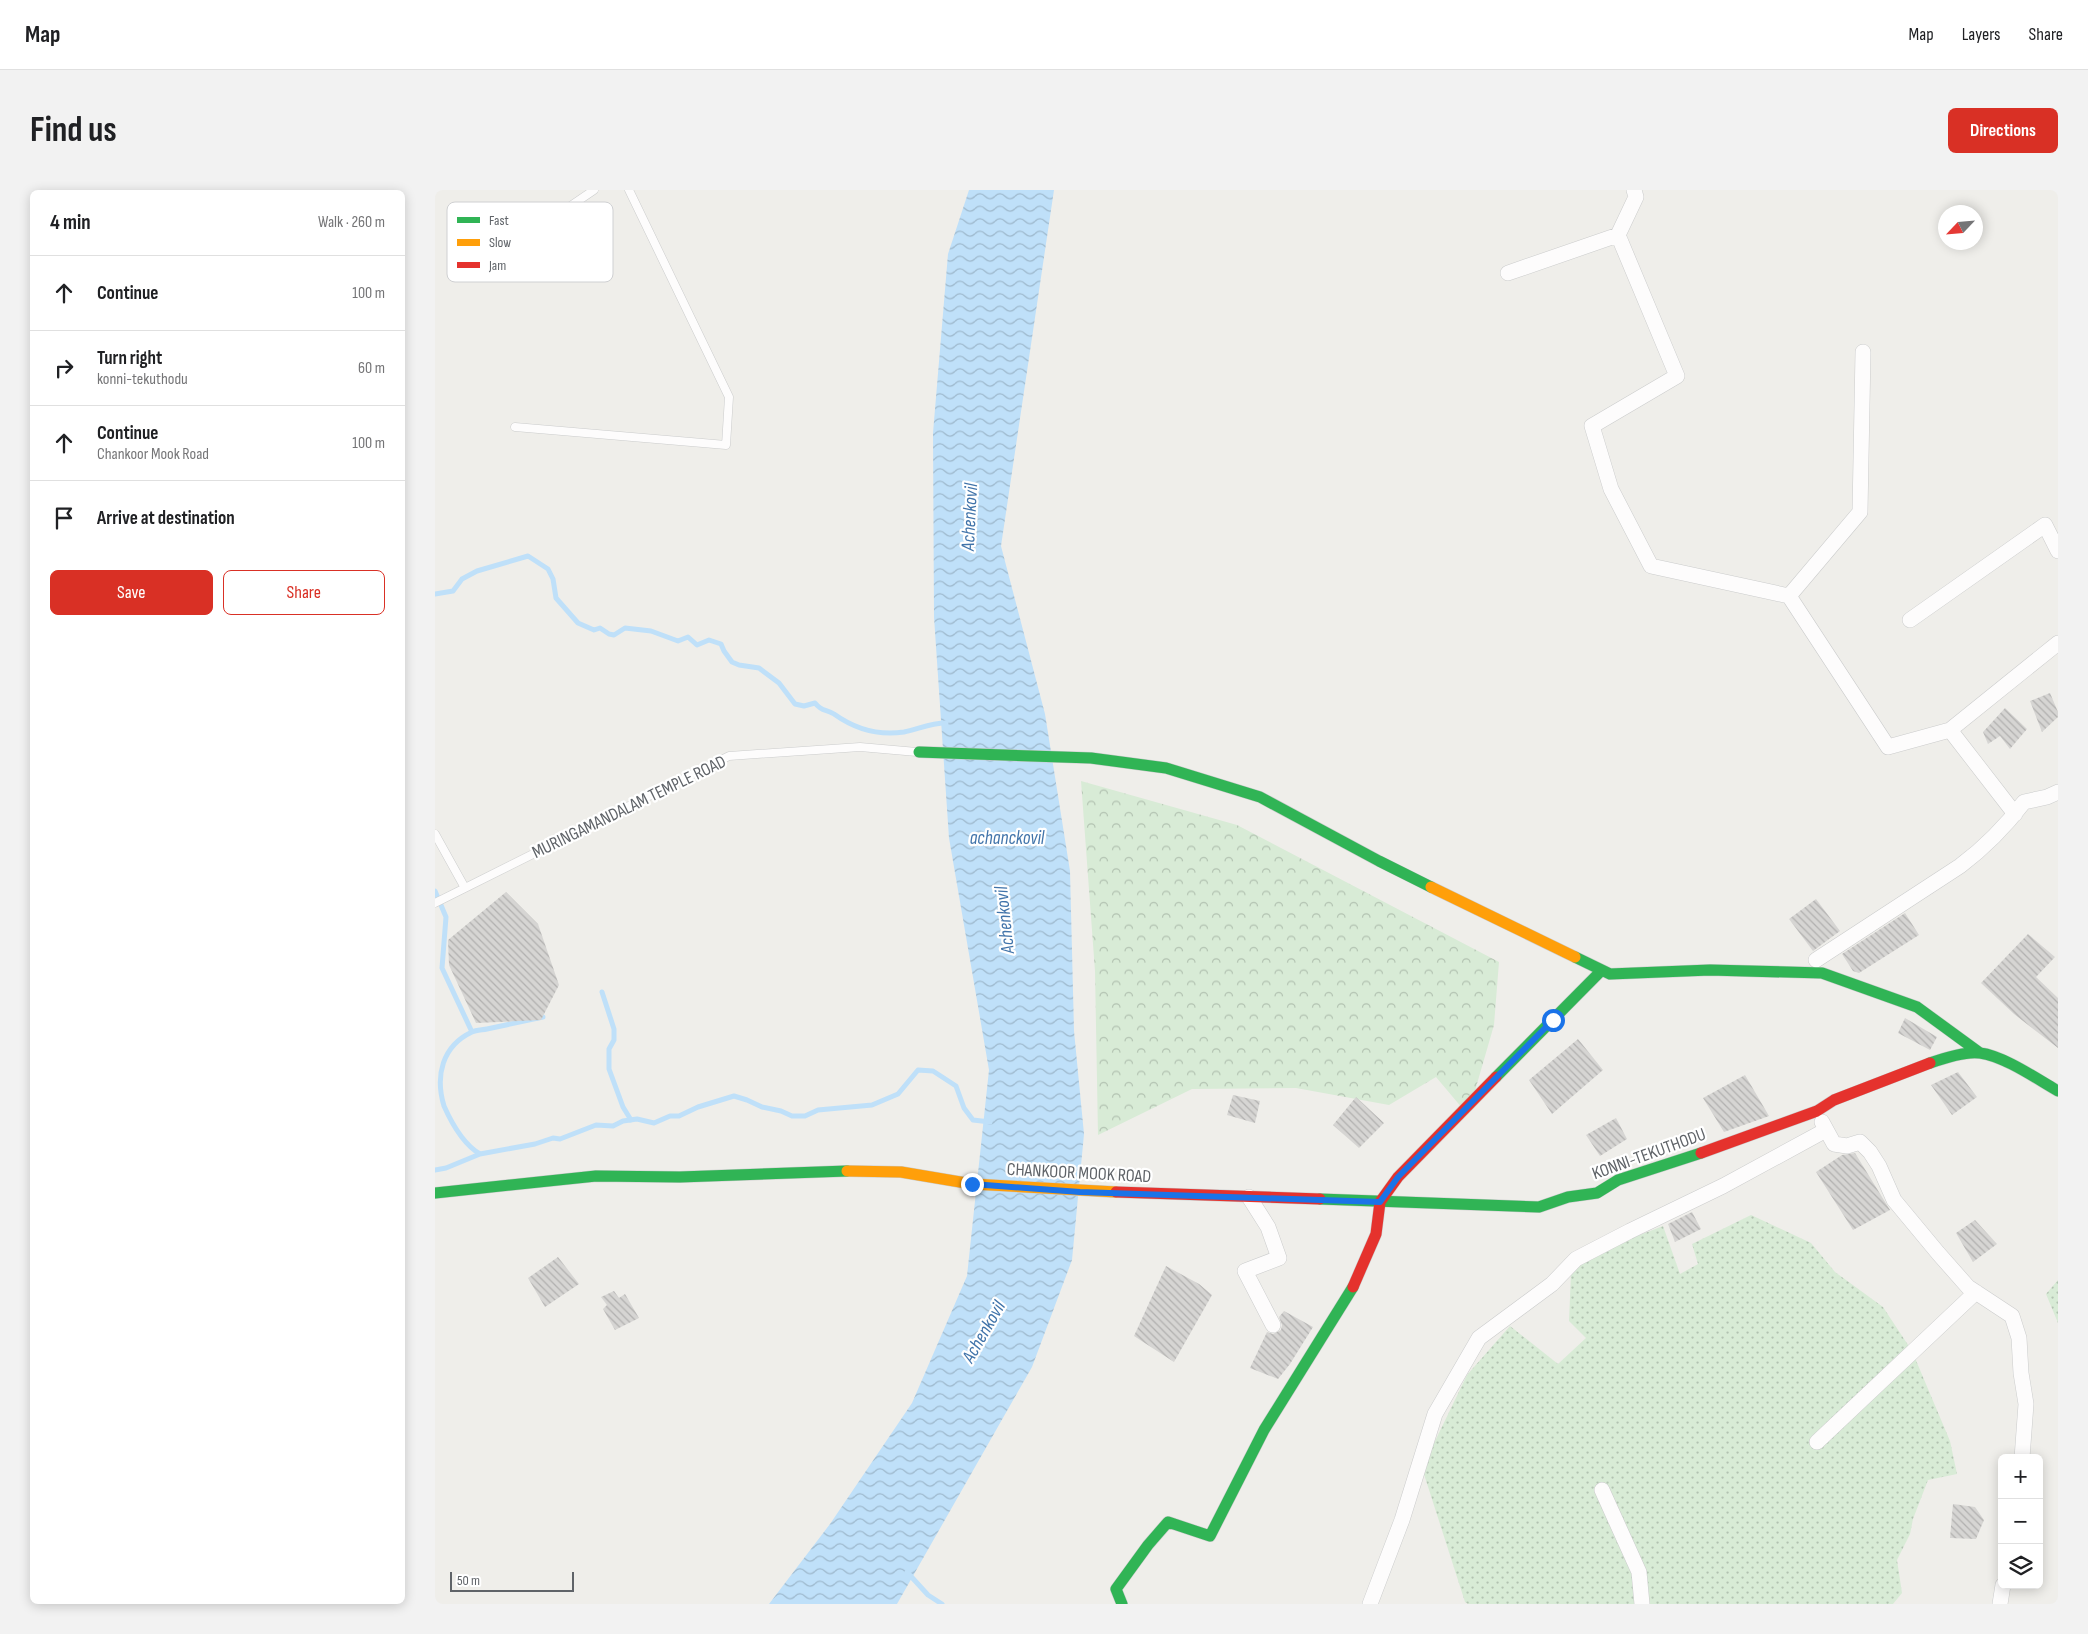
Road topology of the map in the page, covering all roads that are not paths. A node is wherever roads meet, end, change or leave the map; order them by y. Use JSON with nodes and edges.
{"nodes":[{"id":1,"x":594,"y":190,"type":"edge"},
{"id":2,"x":629,"y":190,"type":"edge"},
{"id":3,"x":1634,"y":190,"type":"edge"},
{"id":4,"x":576,"y":202,"type":"edge"},
{"id":5,"x":1617,"y":235,"type":"junction"},
{"id":6,"x":1508,"y":273,"type":"dead end"},
{"id":7,"x":1863,"y":352,"type":"dead end"},
{"id":8,"x":515,"y":427,"type":"dead end"},
{"id":9,"x":2051,"y":522,"type":"edge"},
{"id":10,"x":2058,"y":551,"type":"edge"},
{"id":11,"x":1789,"y":596,"type":"junction"},
{"id":12,"x":1910,"y":620,"type":"dead end"},
{"id":13,"x":2058,"y":643,"type":"edge"},
{"id":14,"x":1950,"y":730,"type":"junction"},
{"id":15,"x":919,"y":752,"type":"joint"},
{"id":16,"x":2058,"y":792,"type":"edge"},
{"id":17,"x":2015,"y":814,"type":"junction"},
{"id":18,"x":435,"y":834,"type":"edge"},
{"id":19,"x":465,"y":888,"type":"junction"},
{"id":20,"x":435,"y":903,"type":"edge"},
{"id":21,"x":1816,"y":960,"type":"dead end"},
{"id":22,"x":1602,"y":970,"type":"junction"},
{"id":23,"x":1980,"y":1053,"type":"junction"},
{"id":24,"x":2058,"y":1091,"type":"edge"},
{"id":25,"x":1817,"y":1111,"type":"junction"},
{"id":26,"x":1826,"y":1130,"type":"junction"},
{"id":27,"x":435,"y":1193,"type":"edge"},
{"id":28,"x":1227,"y":1196,"type":"joint"},
{"id":29,"x":1249,"y":1197,"type":"junction"},
{"id":30,"x":1380,"y":1202,"type":"junction"},
{"id":31,"x":1976,"y":1292,"type":"junction"},
{"id":32,"x":1273,"y":1325,"type":"dead end"},
{"id":33,"x":1817,"y":1442,"type":"dead end"},
{"id":34,"x":2022,"y":1454,"type":"edge"},
{"id":35,"x":1602,"y":1490,"type":"dead end"},
{"id":36,"x":2002,"y":1589,"type":"edge"},
{"id":37,"x":1122,"y":1604,"type":"edge"},
{"id":38,"x":1370,"y":1604,"type":"edge"},
{"id":39,"x":1642,"y":1604,"type":"edge"},
{"id":40,"x":2000,"y":1604,"type":"edge"}],
"edges":[{"from":1,"to":4,"type":"lane"},
{"from":2,"to":8,"type":"lane"},
{"from":3,"to":5,"type":"street"},
{"from":5,"to":6,"type":"street"},
{"from":5,"to":11,"type":"street"},
{"from":7,"to":11,"type":"street"},
{"from":9,"to":10,"type":"street"},
{"from":9,"to":12,"type":"street"},
{"from":11,"to":14,"type":"street"},
{"from":13,"to":14,"type":"street"},
{"from":14,"to":17,"type":"street"},
{"from":15,"to":19,"type":"lane","name":"MURINGAMANDALAM TEMPLE ROAD"},
{"from":15,"to":22,"type":"street"},
{"from":16,"to":17,"type":"street"},
{"from":17,"to":21,"type":"street"},
{"from":18,"to":19,"type":"lane"},
{"from":19,"to":20,"type":"lane","name":"MURINGAMANDALAM TEMPLE ROAD"},
{"from":22,"to":23,"type":"street"},
{"from":22,"to":30,"type":"street"},
{"from":23,"to":24,"type":"street","name":"KONNI-TEKUTHODU"},
{"from":23,"to":25,"type":"street","name":"KONNI-TEKUTHODU"},
{"from":25,"to":26,"type":"street"},
{"from":25,"to":30,"type":"street","name":"KONNI-TEKUTHODU"},
{"from":26,"to":31,"type":"street"},
{"from":26,"to":38,"type":"street"},
{"from":27,"to":28,"type":"street","name":"CHANKOOR MOOK ROAD"},
{"from":28,"to":29,"type":"street","name":"KONNI-TEKUTHODU"},
{"from":29,"to":30,"type":"street","name":"KONNI-TEKUTHODU"},
{"from":29,"to":32,"type":"street"},
{"from":30,"to":37,"type":"street"},
{"from":31,"to":33,"type":"street"},
{"from":31,"to":34,"type":"street"},
{"from":35,"to":39,"type":"street"},
{"from":36,"to":40,"type":"street"}]}
